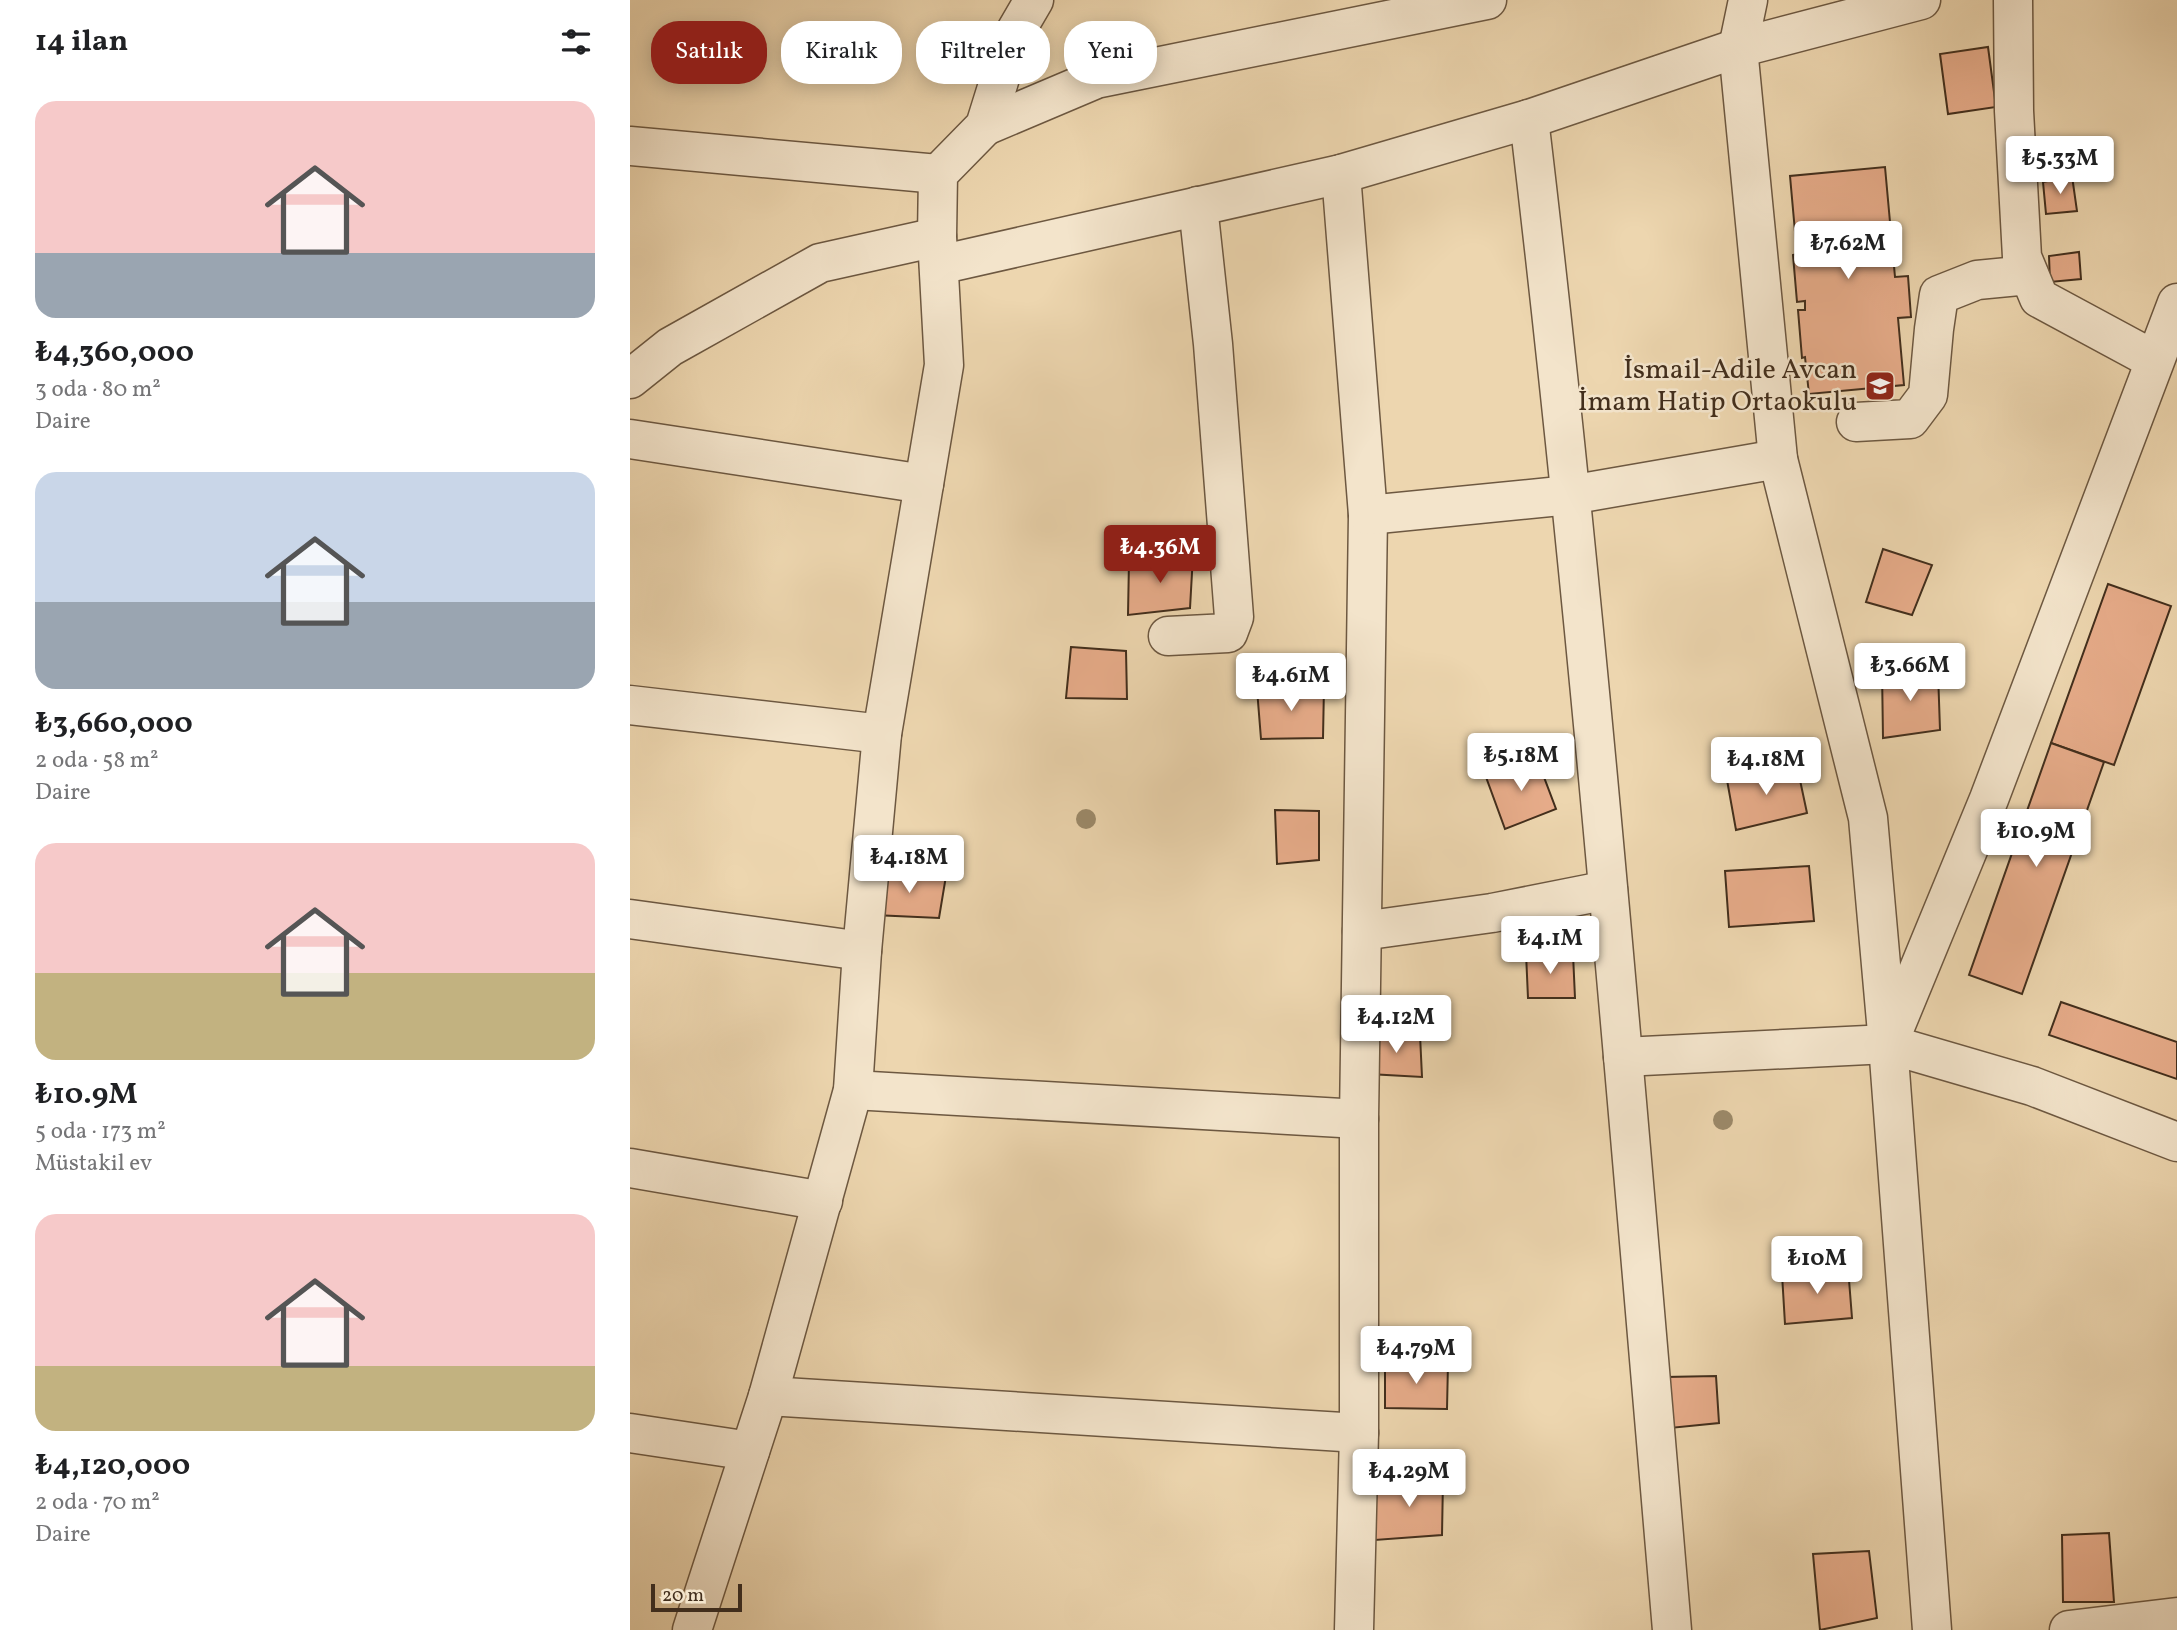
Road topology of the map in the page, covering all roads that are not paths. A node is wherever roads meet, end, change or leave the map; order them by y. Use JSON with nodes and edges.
{"nodes":[{"id":1,"x":1034,"y":0,"type":"edge"},
{"id":2,"x":1487,"y":0,"type":"edge"},
{"id":3,"x":1748,"y":0,"type":"edge"},
{"id":4,"x":1921,"y":0,"type":"edge"},
{"id":5,"x":2013,"y":0,"type":"edge"},
{"id":6,"x":1738,"y":48,"type":"junction"},
{"id":7,"x":1529,"y":119,"type":"junction"},
{"id":8,"x":985,"y":126,"type":"junction"},
{"id":9,"x":630,"y":146,"type":"edge"},
{"id":10,"x":938,"y":174,"type":"junction"},
{"id":11,"x":1341,"y":174,"type":"junction"},
{"id":12,"x":1198,"y":206,"type":"junction"},
{"id":13,"x":938,"y":251,"type":"junction"},
{"id":14,"x":2029,"y":275,"type":"junction"},
{"id":15,"x":2177,"y":303,"type":"edge"},
{"id":16,"x":2154,"y":360,"type":"junction"},
{"id":17,"x":630,"y":379,"type":"edge"},
{"id":18,"x":1856,"y":422,"type":"dead end"},
{"id":19,"x":630,"y":439,"type":"edge"},
{"id":20,"x":1778,"y":459,"type":"junction"},
{"id":21,"x":924,"y":484,"type":"junction"},
{"id":22,"x":1570,"y":495,"type":"junction"},
{"id":23,"x":1367,"y":515,"type":"junction"},
{"id":24,"x":1168,"y":636,"type":"dead end"},
{"id":25,"x":630,"y":705,"type":"edge"},
{"id":26,"x":883,"y":734,"type":"junction"},
{"id":27,"x":1608,"y":890,"type":"junction"},
{"id":28,"x":630,"y":919,"type":"edge"},
{"id":29,"x":1362,"y":931,"type":"junction"},
{"id":30,"x":862,"y":951,"type":"junction"},
{"id":31,"x":1888,"y":1044,"type":"junction"},
{"id":32,"x":1623,"y":1057,"type":"junction"},
{"id":33,"x":853,"y":1090,"type":"junction"},
{"id":34,"x":1359,"y":1119,"type":"junction"},
{"id":35,"x":2177,"y":1142,"type":"edge"},
{"id":36,"x":630,"y":1168,"type":"edge"},
{"id":37,"x":823,"y":1201,"type":"junction"},
{"id":38,"x":768,"y":1396,"type":"junction"},
{"id":39,"x":630,"y":1433,"type":"edge"},
{"id":40,"x":1359,"y":1433,"type":"junction"},
{"id":41,"x":750,"y":1451,"type":"junction"},
{"id":42,"x":2177,"y":1617,"type":"edge"},
{"id":43,"x":692,"y":1630,"type":"edge"},
{"id":44,"x":1354,"y":1630,"type":"edge"},
{"id":45,"x":1672,"y":1630,"type":"edge"},
{"id":46,"x":1932,"y":1630,"type":"edge"},
{"id":47,"x":2069,"y":1630,"type":"edge"}],
"edges":[{"from":1,"to":8,"type":"street"},
{"from":2,"to":8,"type":"street"},
{"from":3,"to":6,"type":"street"},
{"from":4,"to":6,"type":"street"},
{"from":5,"to":14,"type":"street"},
{"from":6,"to":7,"type":"street"},
{"from":6,"to":20,"type":"street"},
{"from":7,"to":11,"type":"street"},
{"from":7,"to":22,"type":"street"},
{"from":8,"to":10,"type":"street"},
{"from":9,"to":10,"type":"street"},
{"from":10,"to":13,"type":"street"},
{"from":11,"to":12,"type":"street"},
{"from":11,"to":23,"type":"street"},
{"from":12,"to":13,"type":"street"},
{"from":12,"to":24,"type":"street"},
{"from":13,"to":17,"type":"street"},
{"from":13,"to":21,"type":"street"},
{"from":14,"to":16,"type":"street"},
{"from":14,"to":18,"type":"street"},
{"from":15,"to":16,"type":"street"},
{"from":16,"to":31,"type":"street"},
{"from":19,"to":21,"type":"street"},
{"from":20,"to":22,"type":"street"},
{"from":20,"to":31,"type":"street"},
{"from":21,"to":26,"type":"street"},
{"from":22,"to":23,"type":"street"},
{"from":22,"to":27,"type":"street"},
{"from":23,"to":29,"type":"street"},
{"from":25,"to":26,"type":"street"},
{"from":26,"to":30,"type":"street"},
{"from":27,"to":29,"type":"street"},
{"from":27,"to":32,"type":"street"},
{"from":28,"to":30,"type":"street"},
{"from":29,"to":34,"type":"street"},
{"from":30,"to":33,"type":"street"},
{"from":31,"to":32,"type":"street"},
{"from":31,"to":35,"type":"street"},
{"from":31,"to":46,"type":"street"},
{"from":32,"to":45,"type":"street"},
{"from":33,"to":34,"type":"street"},
{"from":33,"to":37,"type":"street"},
{"from":34,"to":40,"type":"street"},
{"from":36,"to":37,"type":"street"},
{"from":37,"to":38,"type":"street"},
{"from":38,"to":40,"type":"street"},
{"from":38,"to":41,"type":"street"},
{"from":39,"to":41,"type":"street"},
{"from":40,"to":44,"type":"street"},
{"from":41,"to":43,"type":"street"},
{"from":42,"to":47,"type":"street"}]}
